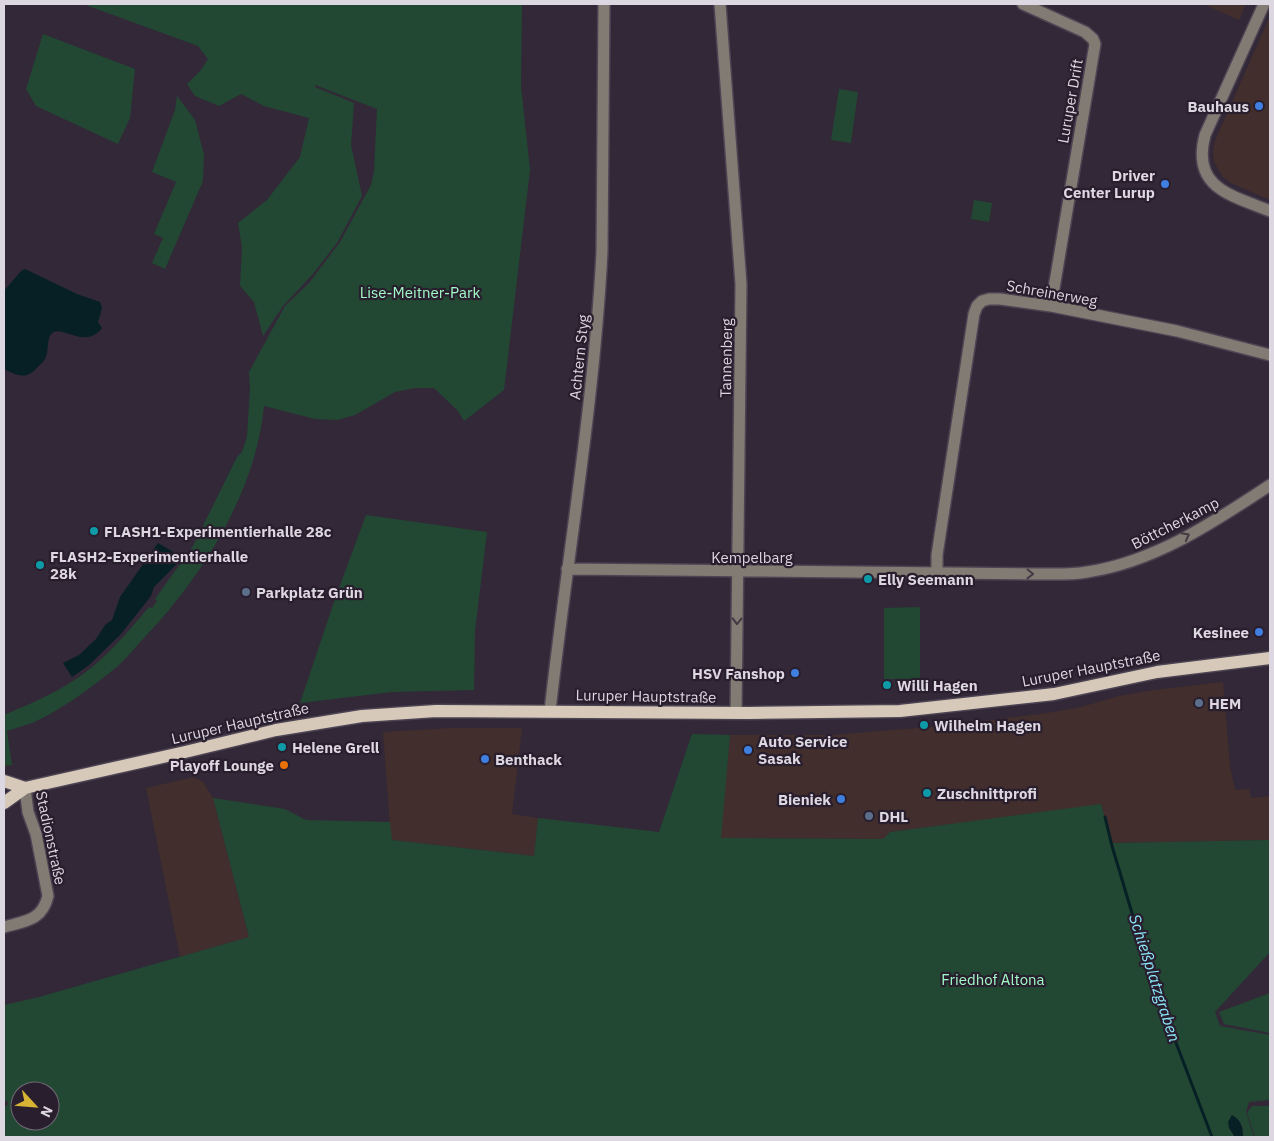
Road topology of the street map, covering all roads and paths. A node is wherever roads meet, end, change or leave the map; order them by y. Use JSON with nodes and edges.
{"nodes":[{"id":1,"x":604,"y":4,"type":"edge"},
{"id":2,"x":720,"y":4,"type":"edge"},
{"id":3,"x":1023,"y":4,"type":"edge"},
{"id":4,"x":1264,"y":4,"type":"edge"},
{"id":5,"x":1270,"y":211,"type":"edge"},
{"id":6,"x":1051,"y":306,"type":"junction"},
{"id":7,"x":1270,"y":355,"type":"edge"},
{"id":8,"x":1270,"y":485,"type":"edge"},
{"id":9,"x":567,"y":569,"type":"junction"},
{"id":10,"x":738,"y":572,"type":"junction"},
{"id":11,"x":937,"y":572,"type":"junction"},
{"id":12,"x":1270,"y":658,"type":"edge"},
{"id":13,"x":550,"y":711,"type":"junction"},
{"id":14,"x":736,"y":713,"type":"junction"},
{"id":15,"x":4,"y":781,"type":"edge"},
{"id":16,"x":25,"y":788,"type":"junction"},
{"id":17,"x":4,"y":803,"type":"edge"},
{"id":18,"x":4,"y":927,"type":"edge"}],
"edges":[{"from":1,"to":9,"type":"street","name":"Achtern Styg"},
{"from":2,"to":10,"type":"street","name":"Tannenberg"},
{"from":3,"to":6,"type":"street","name":"Luruper Drift"},
{"from":4,"to":5,"type":"street"},
{"from":6,"to":7,"type":"street","name":"Schreinerweg"},
{"from":6,"to":11,"type":"street","name":"Schreinerweg"},
{"from":11,"to":8,"type":"street","name":"Böttcherkamp","one_way":true},
{"from":9,"to":10,"type":"street","name":"Kempelbarg"},
{"from":9,"to":13,"type":"street","name":"Achtern Styg"},
{"from":10,"to":11,"type":"street","name":"Kempelbarg"},
{"from":10,"to":14,"type":"street","name":"Tannenberg","one_way":true},
{"from":12,"to":14,"type":"main road","name":"Luruper Hauptstraße"},
{"from":13,"to":14,"type":"main road","name":"Luruper Hauptstraße"},
{"from":13,"to":16,"type":"main road","name":"Luruper Hauptstraße"},
{"from":15,"to":16,"type":"main road"},
{"from":16,"to":17,"type":"main road","name":"Luruper Hauptstraße"},
{"from":16,"to":18,"type":"street","name":"Stadionstraße"}]}
